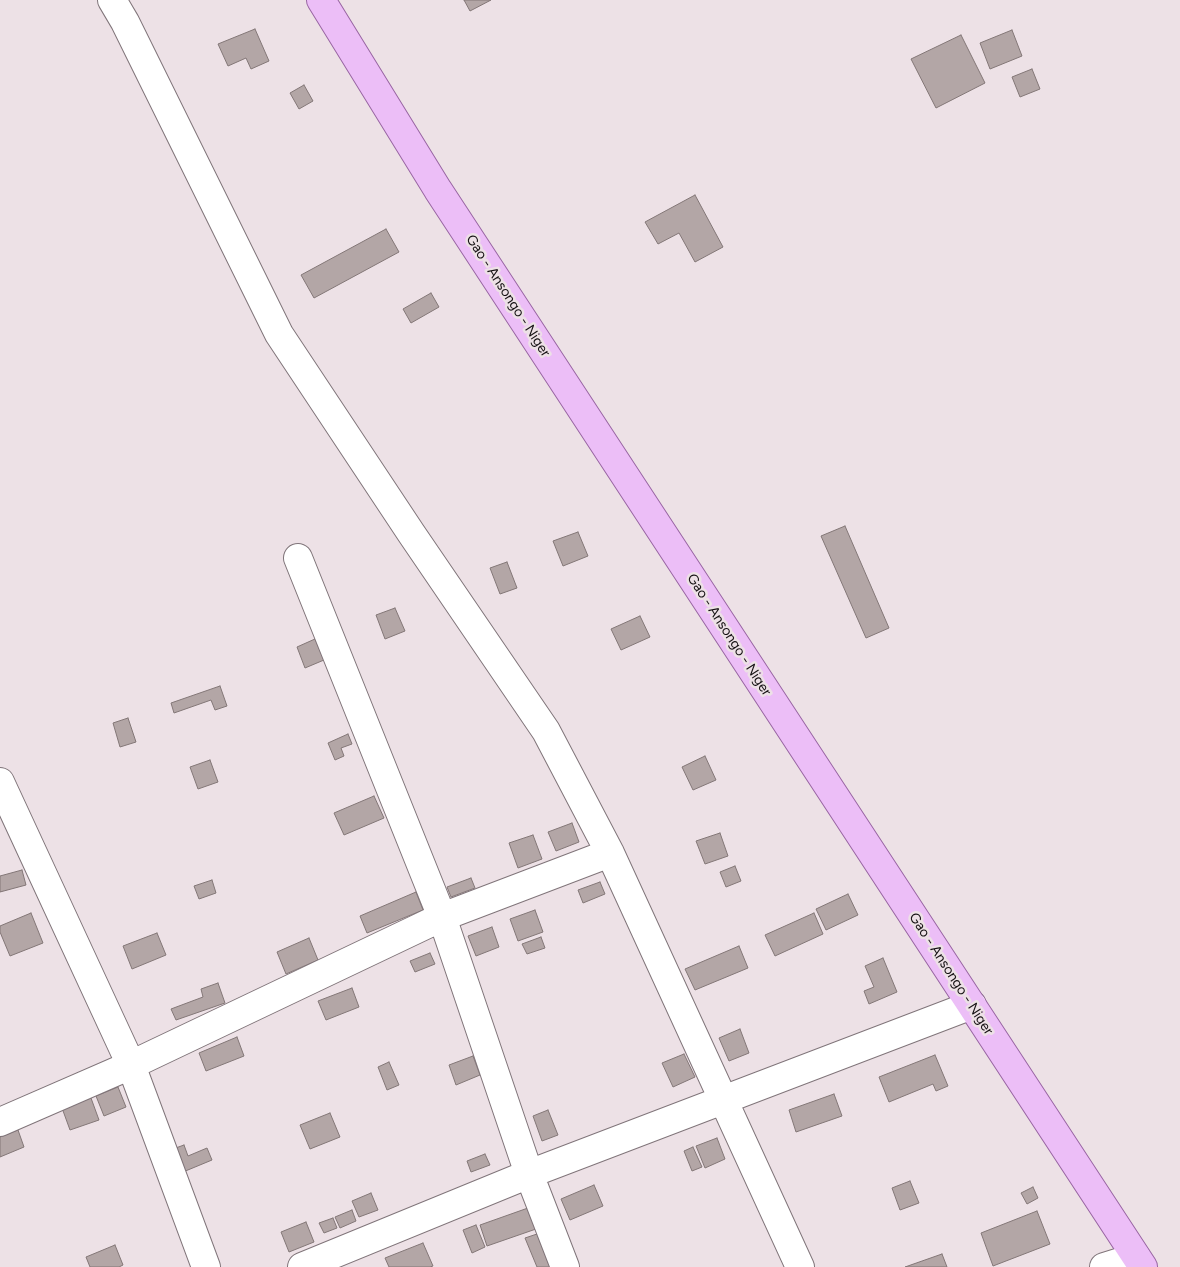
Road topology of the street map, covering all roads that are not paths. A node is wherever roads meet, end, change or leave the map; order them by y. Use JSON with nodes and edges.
{"nodes":[{"id":1,"x":112,"y":0,"type":"edge"},
{"id":2,"x":321,"y":0,"type":"edge"},
{"id":3,"x":298,"y":558,"type":"dead end"},
{"id":4,"x":0,"y":782,"type":"edge"},
{"id":5,"x":610,"y":853,"type":"junction"},
{"id":6,"x":442,"y":917,"type":"junction"},
{"id":7,"x":972,"y":1005,"type":"junction"},
{"id":8,"x":131,"y":1064,"type":"junction"},
{"id":9,"x":723,"y":1101,"type":"junction"},
{"id":10,"x":0,"y":1122,"type":"edge"},
{"id":11,"x":529,"y":1174,"type":"junction"},
{"id":12,"x":1140,"y":1262,"type":"edge"},
{"id":13,"x":206,"y":1267,"type":"edge"},
{"id":14,"x":302,"y":1267,"type":"edge"},
{"id":15,"x":565,"y":1267,"type":"edge"},
{"id":16,"x":800,"y":1267,"type":"edge"},
{"id":17,"x":1104,"y":1267,"type":"edge"}],
"edges":[{"from":1,"to":5,"type":"street"},
{"from":2,"to":7,"type":"main road","name":"Gao - Ansongo - Niger"},
{"from":3,"to":6,"type":"street"},
{"from":4,"to":8,"type":"street"},
{"from":5,"to":6,"type":"street"},
{"from":5,"to":9,"type":"street"},
{"from":6,"to":8,"type":"street"},
{"from":6,"to":11,"type":"street"},
{"from":7,"to":9,"type":"street"},
{"from":7,"to":12,"type":"main road","name":"Gao - Ansongo - Niger"},
{"from":8,"to":10,"type":"street"},
{"from":8,"to":13,"type":"street"},
{"from":9,"to":11,"type":"street"},
{"from":9,"to":16,"type":"street"},
{"from":11,"to":14,"type":"street"},
{"from":11,"to":15,"type":"street"},
{"from":12,"to":17,"type":"street"}]}
